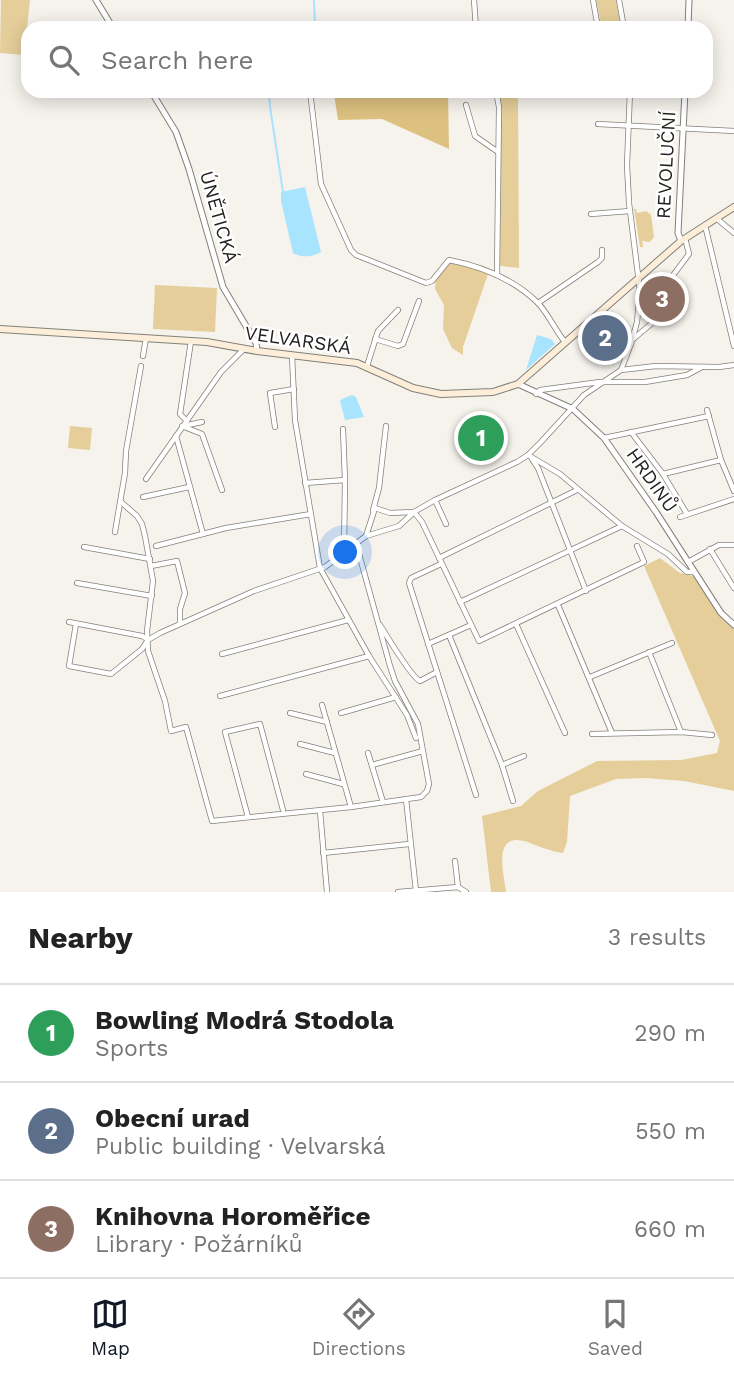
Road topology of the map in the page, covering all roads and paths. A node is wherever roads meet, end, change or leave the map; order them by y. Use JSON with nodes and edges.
{"nodes":[{"id":1,"x":96,"y":0,"type":"edge"},
{"id":2,"x":474,"y":0,"type":"edge"},
{"id":3,"x":593,"y":0,"type":"edge"},
{"id":4,"x":618,"y":0,"type":"edge"},
{"id":5,"x":689,"y":0,"type":"edge"},
{"id":6,"x":109,"y":21,"type":"edge"},
{"id":7,"x":476,"y":21,"type":"edge"},
{"id":8,"x":597,"y":21,"type":"edge"},
{"id":9,"x":622,"y":21,"type":"edge"},
{"id":10,"x":688,"y":21,"type":"edge"},
{"id":11,"x":155,"y":98,"type":"edge"},
{"id":12,"x":311,"y":98,"type":"edge"},
{"id":13,"x":497,"y":98,"type":"edge"},
{"id":14,"x":630,"y":98,"type":"edge"},
{"id":15,"x":685,"y":98,"type":"edge"},
{"id":16,"x":466,"y":105,"type":"dead end"},
{"id":17,"x":598,"y":124,"type":"dead end"},
{"id":18,"x":629,"y":125,"type":"junction"},
{"id":19,"x":683,"y":127,"type":"junction"},
{"id":20,"x":734,"y":131,"type":"edge"},
{"id":21,"x":499,"y":152,"type":"junction"},
{"id":22,"x":734,"y":207,"type":"edge"},
{"id":23,"x":629,"y":211,"type":"junction"},
{"id":24,"x":591,"y":214,"type":"dead end"},
{"id":25,"x":716,"y":218,"type":"junction"},
{"id":26,"x":705,"y":225,"type":"junction"},
{"id":27,"x":734,"y":233,"type":"edge"},
{"id":28,"x":683,"y":239,"type":"junction"},
{"id":29,"x":602,"y":250,"type":"dead end"},
{"id":30,"x":497,"y":276,"type":"junction"},
{"id":31,"x":640,"y":277,"type":"junction"},
{"id":32,"x":419,"y":301,"type":"dead end"},
{"id":33,"x":538,"y":303,"type":"junction"},
{"id":34,"x":398,"y":310,"type":"dead end"},
{"id":35,"x":0,"y":329,"type":"edge"},
{"id":36,"x":615,"y":334,"type":"dead end"},
{"id":37,"x":146,"y":338,"type":"junction"},
{"id":38,"x":375,"y":339,"type":"junction"},
{"id":39,"x":191,"y":341,"type":"junction"},
{"id":40,"x":565,"y":342,"type":"junction"},
{"id":41,"x":632,"y":342,"type":"junction"},
{"id":42,"x":734,"y":346,"type":"edge"},
{"id":43,"x":243,"y":349,"type":"junction"},
{"id":44,"x":257,"y":351,"type":"junction"},
{"id":45,"x":292,"y":355,"type":"junction"},
{"id":46,"x":143,"y":356,"type":"dead end"},
{"id":47,"x":734,"y":365,"type":"edge"},
{"id":48,"x":141,"y":366,"type":"dead end"},
{"id":49,"x":367,"y":366,"type":"junction"},
{"id":50,"x":702,"y":367,"type":"junction"},
{"id":51,"x":621,"y":370,"type":"junction"},
{"id":52,"x":600,"y":382,"type":"junction"},
{"id":53,"x":518,"y":384,"type":"junction"},
{"id":54,"x":294,"y":389,"type":"junction"},
{"id":55,"x":555,"y":389,"type":"junction"},
{"id":56,"x":536,"y":394,"type":"junction"},
{"id":57,"x":551,"y":400,"type":"junction"},
{"id":58,"x":573,"y":409,"type":"junction"},
{"id":59,"x":187,"y":421,"type":"junction"},
{"id":60,"x":202,"y":422,"type":"dead end"},
{"id":61,"x":182,"y":426,"type":"junction"},
{"id":62,"x":386,"y":426,"type":"dead end"},
{"id":63,"x":275,"y":427,"type":"dead end"},
{"id":64,"x":343,"y":429,"type":"dead end"},
{"id":65,"x":631,"y":432,"type":"junction"},
{"id":66,"x":176,"y":436,"type":"junction"},
{"id":67,"x":604,"y":438,"type":"junction"},
{"id":68,"x":528,"y":455,"type":"junction"},
{"id":69,"x":721,"y":460,"type":"junction"},
{"id":70,"x":663,"y":474,"type":"junction"},
{"id":71,"x":146,"y":479,"type":"dead end"},
{"id":72,"x":345,"y":480,"type":"junction"},
{"id":73,"x":305,"y":483,"type":"junction"},
{"id":74,"x":189,"y":487,"type":"junction"},
{"id":75,"x":222,"y":490,"type":"dead end"},
{"id":76,"x":577,"y":490,"type":"junction"},
{"id":77,"x":734,"y":491,"type":"edge"},
{"id":78,"x":143,"y":498,"type":"dead end"},
{"id":79,"x":734,"y":499,"type":"edge"},
{"id":80,"x":435,"y":500,"type":"junction"},
{"id":81,"x":121,"y":502,"type":"junction"},
{"id":82,"x":552,"y":503,"type":"junction"},
{"id":83,"x":373,"y":510,"type":"junction"},
{"id":84,"x":414,"y":512,"type":"junction"},
{"id":85,"x":311,"y":514,"type":"junction"},
{"id":86,"x":687,"y":514,"type":"junction"},
{"id":87,"x":680,"y":517,"type":"dead end"},
{"id":88,"x":446,"y":524,"type":"dead end"},
{"id":89,"x":622,"y":526,"type":"junction"},
{"id":90,"x":115,"y":532,"type":"dead end"},
{"id":91,"x":203,"y":534,"type":"junction"},
{"id":92,"x":366,"y":536,"type":"junction"},
{"id":93,"x":356,"y":543,"type":"junction"},
{"id":94,"x":734,"y":545,"type":"edge"},
{"id":95,"x":156,"y":546,"type":"dead end"},
{"id":96,"x":637,"y":546,"type":"dead end"},
{"id":97,"x":84,"y":547,"type":"dead end"},
{"id":98,"x":710,"y":549,"type":"junction"},
{"id":99,"x":569,"y":550,"type":"junction"},
{"id":100,"x":344,"y":552,"type":"junction"},
{"id":101,"x":439,"y":558,"type":"junction"},
{"id":102,"x":150,"y":559,"type":"junction"},
{"id":103,"x":688,"y":562,"type":"junction"},
{"id":104,"x":442,"y":564,"type":"junction"},
{"id":105,"x":151,"y":566,"type":"junction"},
{"id":106,"x":320,"y":568,"type":"junction"},
{"id":107,"x":694,"y":572,"type":"junction"},
{"id":108,"x":77,"y":583,"type":"dead end"},
{"id":109,"x":734,"y":588,"type":"edge"},
{"id":110,"x":586,"y":591,"type":"junction"},
{"id":111,"x":152,"y":596,"type":"junction"},
{"id":112,"x":460,"y":602,"type":"junction"},
{"id":113,"x":558,"y":605,"type":"junction"},
{"id":114,"x":348,"y":620,"type":"junction"},
{"id":115,"x":376,"y":620,"type":"junction"},
{"id":116,"x":69,"y":622,"type":"dead end"},
{"id":117,"x":76,"y":624,"type":"junction"},
{"id":118,"x":180,"y":624,"type":"junction"},
{"id":119,"x":516,"y":624,"type":"junction"},
{"id":120,"x":471,"y":625,"type":"junction"},
{"id":121,"x":734,"y":625,"type":"edge"},
{"id":122,"x":449,"y":635,"type":"junction"},
{"id":123,"x":148,"y":639,"type":"junction"},
{"id":124,"x":672,"y":643,"type":"dead end"},
{"id":125,"x":428,"y":645,"type":"junction"},
{"id":126,"x":649,"y":652,"type":"junction"},
{"id":127,"x":222,"y":654,"type":"dead end"},
{"id":128,"x":369,"y":656,"type":"junction"},
{"id":129,"x":390,"y":666,"type":"junction"},
{"id":130,"x":377,"y":669,"type":"junction"},
{"id":131,"x":437,"y":672,"type":"junction"},
{"id":132,"x":590,"y":677,"type":"junction"},
{"id":133,"x":220,"y":696,"type":"dead end"},
{"id":134,"x":396,"y":697,"type":"junction"},
{"id":135,"x":322,"y":705,"type":"dead end"},
{"id":136,"x":405,"y":706,"type":"junction"},
{"id":137,"x":341,"y":712,"type":"dead end"},
{"id":138,"x":290,"y":713,"type":"dead end"},
{"id":139,"x":327,"y":722,"type":"junction"},
{"id":140,"x":681,"y":732,"type":"junction"},
{"id":141,"x":565,"y":733,"type":"dead end"},
{"id":142,"x":612,"y":733,"type":"junction"},
{"id":143,"x":592,"y":734,"type":"dead end"},
{"id":144,"x":712,"y":735,"type":"dead end"},
{"id":145,"x":416,"y":738,"type":"dead end"},
{"id":146,"x":300,"y":744,"type":"dead end"},
{"id":147,"x":423,"y":751,"type":"junction"},
{"id":148,"x":336,"y":753,"type":"junction"},
{"id":149,"x":369,"y":753,"type":"dead end"},
{"id":150,"x":524,"y":756,"type":"dead end"},
{"id":151,"x":372,"y":765,"type":"junction"},
{"id":152,"x":502,"y":765,"type":"junction"},
{"id":153,"x":306,"y":774,"type":"dead end"},
{"id":154,"x":343,"y":784,"type":"junction"},
{"id":155,"x":476,"y":795,"type":"dead end"},
{"id":156,"x":406,"y":799,"type":"junction"},
{"id":157,"x":513,"y":801,"type":"dead end"},
{"id":158,"x":383,"y":803,"type":"junction"},
{"id":159,"x":351,"y":807,"type":"junction"},
{"id":160,"x":283,"y":810,"type":"dead end"},
{"id":161,"x":320,"y":811,"type":"junction"},
{"id":162,"x":248,"y":817,"type":"junction"},
{"id":163,"x":410,"y":844,"type":"junction"},
{"id":164,"x":323,"y":853,"type":"junction"},
{"id":165,"x":455,"y":860,"type":"dead end"},
{"id":166,"x":458,"y":887,"type":"junction"},
{"id":167,"x":416,"y":891,"type":"edge"},
{"id":168,"x":327,"y":892,"type":"edge"},
{"id":169,"x":398,"y":892,"type":"edge"},
{"id":170,"x":466,"y":892,"type":"edge"}],
"edges":[{"from":1,"to":6,"type":"street"},
{"from":2,"to":7,"type":"street"},
{"from":3,"to":8,"type":"street"},
{"from":4,"to":9,"type":"street"},
{"from":5,"to":10,"type":"street"},
{"from":11,"to":44,"type":"street","name":"ÚNĚTICKÁ"},
{"from":12,"to":30,"type":"street"},
{"from":13,"to":21,"type":"street"},
{"from":14,"to":18,"type":"street"},
{"from":15,"to":19,"type":"street","name":"REVOLUČNÍ"},
{"from":16,"to":21,"type":"street"},
{"from":17,"to":18,"type":"street"},
{"from":18,"to":19,"type":"street"},
{"from":18,"to":23,"type":"street"},
{"from":19,"to":20,"type":"street"},
{"from":19,"to":28,"type":"street","name":"REVOLUČNÍ"},
{"from":21,"to":30,"type":"street"},
{"from":22,"to":25,"type":"main road","name":"VELVARSKÁ"},
{"from":23,"to":24,"type":"street"},
{"from":23,"to":31,"type":"street"},
{"from":25,"to":26,"type":"main road","name":"VELVARSKÁ"},
{"from":25,"to":27,"type":"street"},
{"from":26,"to":28,"type":"main road","name":"VELVARSKÁ"},
{"from":26,"to":42,"type":"street"},
{"from":28,"to":31,"type":"main road","name":"VELVARSKÁ"},
{"from":28,"to":41,"type":"street"},
{"from":29,"to":33,"type":"street"},
{"from":30,"to":33,"type":"street"},
{"from":31,"to":40,"type":"main road","name":"VELVARSKÁ"},
{"from":31,"to":41,"type":"street"},
{"from":32,"to":38,"type":"street"},
{"from":33,"to":40,"type":"street"},
{"from":34,"to":38,"type":"street"},
{"from":35,"to":37,"type":"main road","name":"VELVARSKÁ"},
{"from":36,"to":41,"type":"street"},
{"from":37,"to":39,"type":"main road","name":"VELVARSKÁ"},
{"from":37,"to":46,"type":"street"},
{"from":38,"to":49,"type":"street"},
{"from":39,"to":43,"type":"main road","name":"VELVARSKÁ"},
{"from":39,"to":59,"type":"street"},
{"from":40,"to":53,"type":"main road","name":"VELVARSKÁ"},
{"from":41,"to":51,"type":"street"},
{"from":43,"to":44,"type":"main road","name":"VELVARSKÁ"},
{"from":43,"to":59,"type":"street"},
{"from":44,"to":45,"type":"main road","name":"VELVARSKÁ"},
{"from":45,"to":49,"type":"main road","name":"VELVARSKÁ"},
{"from":45,"to":54,"type":"street"},
{"from":47,"to":50,"type":"street"},
{"from":48,"to":81,"type":"street"},
{"from":49,"to":53,"type":"main road","name":"VELVARSKÁ"},
{"from":50,"to":51,"type":"street"},
{"from":50,"to":52,"type":"street"},
{"from":51,"to":52,"type":"street"},
{"from":52,"to":55,"type":"street"},
{"from":52,"to":58,"type":"street"},
{"from":53,"to":56,"type":"street","name":"HRDINŮ"},
{"from":54,"to":63,"type":"street"},
{"from":54,"to":73,"type":"street"},
{"from":55,"to":56,"type":"street"},
{"from":55,"to":57,"type":"street"},
{"from":56,"to":57,"type":"street","name":"HRDINŮ"},
{"from":57,"to":58,"type":"street","name":"HRDINŮ"},
{"from":58,"to":67,"type":"street","name":"HRDINŮ"},
{"from":58,"to":68,"type":"street"},
{"from":59,"to":61,"type":"street"},
{"from":60,"to":61,"type":"street"},
{"from":61,"to":66,"type":"street"},
{"from":61,"to":75,"type":"street"},
{"from":62,"to":83,"type":"street"},
{"from":64,"to":72,"type":"street"},
{"from":65,"to":67,"type":"street"},
{"from":65,"to":69,"type":"street"},
{"from":65,"to":70,"type":"street"},
{"from":66,"to":71,"type":"street"},
{"from":66,"to":74,"type":"street"},
{"from":67,"to":103,"type":"street","name":"HRDINŮ"},
{"from":68,"to":76,"type":"street"},
{"from":68,"to":80,"type":"street"},
{"from":68,"to":82,"type":"street"},
{"from":69,"to":70,"type":"street"},
{"from":69,"to":77,"type":"street"},
{"from":70,"to":86,"type":"street"},
{"from":72,"to":73,"type":"street"},
{"from":72,"to":100,"type":"street"},
{"from":73,"to":85,"type":"street"},
{"from":74,"to":78,"type":"street"},
{"from":74,"to":91,"type":"street"},
{"from":76,"to":82,"type":"street"},
{"from":76,"to":89,"type":"street"},
{"from":79,"to":86,"type":"street"},
{"from":80,"to":84,"type":"street"},
{"from":80,"to":88,"type":"street"},
{"from":81,"to":90,"type":"street"},
{"from":81,"to":102,"type":"street"},
{"from":82,"to":99,"type":"street"},
{"from":82,"to":101,"type":"street"},
{"from":83,"to":84,"type":"street"},
{"from":83,"to":92,"type":"street"},
{"from":84,"to":92,"type":"street"},
{"from":84,"to":101,"type":"street"},
{"from":85,"to":91,"type":"street"},
{"from":85,"to":106,"type":"street"},
{"from":86,"to":87,"type":"street"},
{"from":89,"to":99,"type":"street"},
{"from":89,"to":107,"type":"street"},
{"from":91,"to":95,"type":"street"},
{"from":92,"to":93,"type":"street"},
{"from":93,"to":100,"type":"street"},
{"from":93,"to":115,"type":"street"},
{"from":94,"to":98,"type":"street"},
{"from":96,"to":110,"type":"street"},
{"from":97,"to":102,"type":"street"},
{"from":98,"to":103,"type":"street"},
{"from":98,"to":109,"type":"street"},
{"from":99,"to":110,"type":"street"},
{"from":99,"to":112,"type":"street"},
{"from":100,"to":106,"type":"street"},
{"from":101,"to":104,"type":"street"},
{"from":102,"to":105,"type":"street"},
{"from":103,"to":107,"type":"street","name":"HRDINŮ"},
{"from":104,"to":112,"type":"street"},
{"from":104,"to":125,"type":"street"},
{"from":105,"to":111,"type":"street"},
{"from":105,"to":118,"type":"street"},
{"from":106,"to":114,"type":"street"},
{"from":106,"to":118,"type":"street"},
{"from":107,"to":121,"type":"street","name":"HRDINŮ"},
{"from":108,"to":111,"type":"street"},
{"from":110,"to":113,"type":"street"},
{"from":111,"to":123,"type":"street"},
{"from":112,"to":120,"type":"street"},
{"from":113,"to":119,"type":"street"},
{"from":113,"to":132,"type":"street"},
{"from":114,"to":127,"type":"street"},
{"from":114,"to":128,"type":"street"},
{"from":115,"to":129,"type":"street"},
{"from":115,"to":131,"type":"street"},
{"from":116,"to":117,"type":"street"},
{"from":117,"to":123,"type":"street"},
{"from":117,"to":123,"type":"street"},
{"from":118,"to":123,"type":"street"},
{"from":119,"to":120,"type":"street"},
{"from":119,"to":141,"type":"street"},
{"from":120,"to":122,"type":"street"},
{"from":122,"to":125,"type":"street"},
{"from":122,"to":152,"type":"street"},
{"from":123,"to":162,"type":"street"},
{"from":124,"to":126,"type":"street"},
{"from":125,"to":131,"type":"street"},
{"from":126,"to":132,"type":"street"},
{"from":126,"to":140,"type":"street"},
{"from":128,"to":130,"type":"street"},
{"from":128,"to":133,"type":"street"},
{"from":129,"to":130,"type":"street"},
{"from":129,"to":136,"type":"street"},
{"from":130,"to":134,"type":"street"},
{"from":131,"to":155,"type":"street"},
{"from":132,"to":142,"type":"street"},
{"from":134,"to":136,"type":"street"},
{"from":134,"to":137,"type":"street"},
{"from":135,"to":139,"type":"street"},
{"from":136,"to":145,"type":"street"},
{"from":136,"to":147,"type":"street"},
{"from":138,"to":139,"type":"street"},
{"from":139,"to":148,"type":"street"},
{"from":140,"to":142,"type":"street"},
{"from":140,"to":144,"type":"street"},
{"from":142,"to":143,"type":"street"},
{"from":146,"to":148,"type":"street"},
{"from":147,"to":151,"type":"street"},
{"from":147,"to":156,"type":"street"},
{"from":148,"to":154,"type":"street"},
{"from":149,"to":151,"type":"street"},
{"from":150,"to":152,"type":"street"},
{"from":151,"to":158,"type":"street"},
{"from":152,"to":157,"type":"street"},
{"from":153,"to":154,"type":"street"},
{"from":154,"to":159,"type":"street"},
{"from":156,"to":158,"type":"street"},
{"from":156,"to":163,"type":"street"},
{"from":158,"to":159,"type":"street"},
{"from":159,"to":161,"type":"street"},
{"from":160,"to":162,"type":"street"},
{"from":161,"to":162,"type":"street"},
{"from":161,"to":164,"type":"street"},
{"from":163,"to":164,"type":"street"},
{"from":163,"to":167,"type":"street"},
{"from":164,"to":168,"type":"street"},
{"from":165,"to":166,"type":"street"},
{"from":166,"to":167,"type":"street"},
{"from":166,"to":170,"type":"street"},
{"from":167,"to":169,"type":"street"}]}
